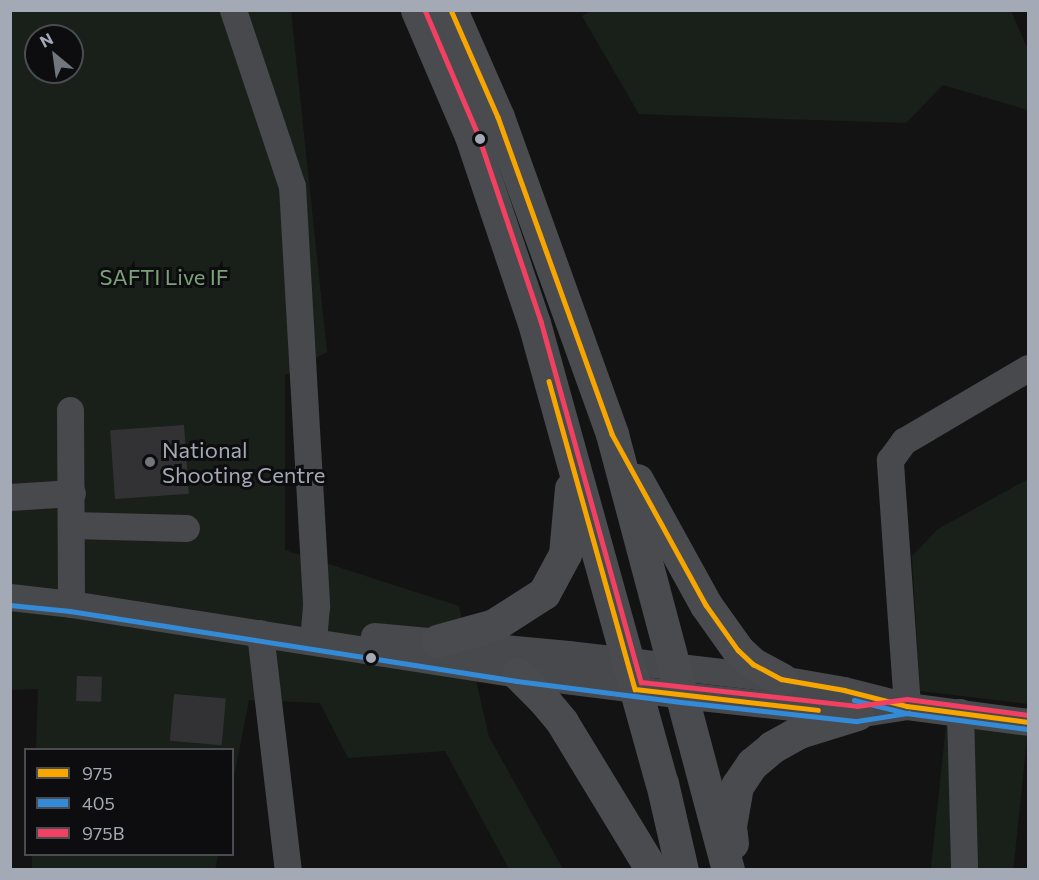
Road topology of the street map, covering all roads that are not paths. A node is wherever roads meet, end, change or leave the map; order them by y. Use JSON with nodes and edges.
{"nodes":[{"id":1,"x":233,"y":10,"type":"edge"},
{"id":2,"x":417,"y":10,"type":"edge"},
{"id":3,"x":451,"y":10,"type":"edge"},
{"id":4,"x":1029,"y":368,"type":"edge"},
{"id":5,"x":70,"y":410,"type":"dead end"},
{"id":6,"x":612,"y":434,"type":"junction"},
{"id":7,"x":572,"y":466,"type":"junction"},
{"id":8,"x":72,"y":493,"type":"junction"},
{"id":9,"x":10,"y":497,"type":"edge"},
{"id":10,"x":72,"y":525,"type":"junction"},
{"id":11,"x":186,"y":528,"type":"dead end"},
{"id":12,"x":10,"y":597,"type":"edge"},
{"id":13,"x":71,"y":604,"type":"junction"},
{"id":14,"x":314,"y":631,"type":"junction"},
{"id":15,"x":260,"y":633,"type":"junction"},
{"id":16,"x":437,"y":641,"type":"junction"},
{"id":17,"x":518,"y":675,"type":"junction"},
{"id":18,"x":632,"y":675,"type":"junction"},
{"id":19,"x":781,"y":679,"type":"junction"},
{"id":20,"x":678,"y":681,"type":"junction"},
{"id":21,"x":907,"y":706,"type":"junction"},
{"id":22,"x":960,"y":712,"type":"junction"},
{"id":23,"x":857,"y":714,"type":"junction"},
{"id":24,"x":1029,"y":722,"type":"edge"},
{"id":25,"x":288,"y":870,"type":"edge"},
{"id":26,"x":652,"y":870,"type":"edge"},
{"id":27,"x":682,"y":870,"type":"edge"},
{"id":28,"x":728,"y":870,"type":"edge"},
{"id":29,"x":735,"y":870,"type":"edge"},
{"id":30,"x":964,"y":870,"type":"edge"}],
"edges":[{"from":1,"to":14,"type":"street"},
{"from":2,"to":7,"type":"main road"},
{"from":3,"to":6,"type":"main road"},
{"from":4,"to":21,"type":"street"},
{"from":5,"to":8,"type":"street"},
{"from":6,"to":19,"type":"main road"},
{"from":6,"to":20,"type":"main road"},
{"from":7,"to":16,"type":"main road"},
{"from":7,"to":18,"type":"main road"},
{"from":8,"to":9,"type":"street"},
{"from":8,"to":10,"type":"street"},
{"from":10,"to":11,"type":"street"},
{"from":10,"to":13,"type":"street"},
{"from":12,"to":13,"type":"street"},
{"from":13,"to":15,"type":"street"},
{"from":14,"to":15,"type":"street"},
{"from":14,"to":16,"type":"street"},
{"from":15,"to":17,"type":"street"},
{"from":15,"to":25,"type":"street"},
{"from":16,"to":18,"type":"street"},
{"from":17,"to":18,"type":"street"},
{"from":17,"to":26,"type":"main road"},
{"from":18,"to":20,"type":"street"},
{"from":18,"to":27,"type":"main road"},
{"from":19,"to":20,"type":"street"},
{"from":19,"to":21,"type":"street"},
{"from":20,"to":23,"type":"street"},
{"from":20,"to":28,"type":"main road"},
{"from":21,"to":22,"type":"street"},
{"from":21,"to":23,"type":"street"},
{"from":22,"to":24,"type":"street"},
{"from":22,"to":30,"type":"street"},
{"from":23,"to":29,"type":"main road"}]}
